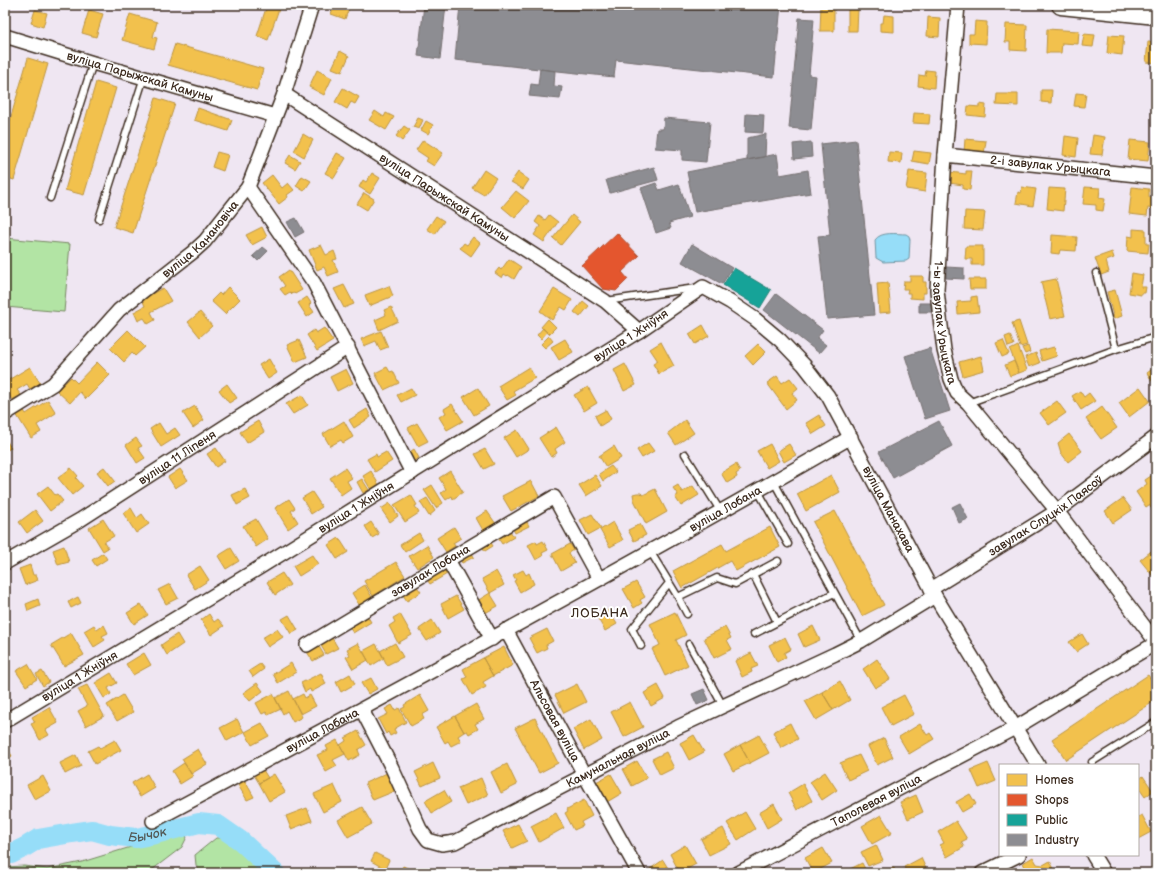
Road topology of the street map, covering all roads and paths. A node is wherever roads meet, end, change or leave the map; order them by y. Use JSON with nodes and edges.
{"nodes":[{"id":1,"x":312,"y":5,"type":"edge"},
{"id":2,"x":958,"y":5,"type":"edge"},
{"id":3,"x":1061,"y":5,"type":"edge"},
{"id":4,"x":1137,"y":9,"type":"edge"},
{"id":5,"x":1156,"y":15,"type":"edge"},
{"id":6,"x":5,"y":36,"type":"edge"},
{"id":7,"x":93,"y":63,"type":"junction"},
{"id":8,"x":144,"y":77,"type":"junction"},
{"id":9,"x":284,"y":94,"type":"junction"},
{"id":10,"x":275,"y":116,"type":"junction"},
{"id":11,"x":945,"y":155,"type":"junction"},
{"id":12,"x":1156,"y":177,"type":"edge"},
{"id":13,"x":248,"y":187,"type":"junction"},
{"id":14,"x":50,"y":198,"type":"dead end"},
{"id":15,"x":99,"y":219,"type":"dead end"},
{"id":16,"x":1096,"y":272,"type":"dead end"},
{"id":17,"x":703,"y":287,"type":"junction"},
{"id":18,"x":605,"y":301,"type":"junction"},
{"id":19,"x":639,"y":331,"type":"junction"},
{"id":20,"x":1156,"y":338,"type":"edge"},
{"id":21,"x":348,"y":348,"type":"junction"},
{"id":22,"x":1116,"y":349,"type":"junction"},
{"id":23,"x":968,"y":403,"type":"junction"},
{"id":24,"x":5,"y":414,"type":"edge"},
{"id":25,"x":852,"y":437,"type":"junction"},
{"id":26,"x":1156,"y":437,"type":"edge"},
{"id":27,"x":685,"y":454,"type":"dead end"},
{"id":28,"x":412,"y":473,"type":"junction"},
{"id":29,"x":774,"y":482,"type":"junction"},
{"id":30,"x":758,"y":491,"type":"junction"},
{"id":31,"x":1057,"y":511,"type":"junction"},
{"id":32,"x":721,"y":512,"type":"junction"},
{"id":33,"x":788,"y":544,"type":"dead end"},
{"id":34,"x":650,"y":551,"type":"junction"},
{"id":35,"x":448,"y":560,"type":"junction"},
{"id":36,"x":778,"y":561,"type":"dead end"},
{"id":37,"x":5,"y":563,"type":"edge"},
{"id":38,"x":753,"y":574,"type":"junction"},
{"id":39,"x":600,"y":579,"type":"junction"},
{"id":40,"x":669,"y":583,"type":"junction"},
{"id":41,"x":933,"y":592,"type":"junction"},
{"id":42,"x":834,"y":593,"type":"junction"},
{"id":43,"x":678,"y":597,"type":"junction"},
{"id":44,"x":687,"y":614,"type":"dead end"},
{"id":45,"x":777,"y":622,"type":"junction"},
{"id":46,"x":506,"y":630,"type":"junction"},
{"id":47,"x":754,"y":634,"type":"dead end"},
{"id":48,"x":492,"y":639,"type":"junction"},
{"id":49,"x":861,"y":641,"type":"junction"},
{"id":50,"x":1156,"y":642,"type":"edge"},
{"id":51,"x":689,"y":644,"type":"dead end"},
{"id":52,"x":307,"y":645,"type":"dead end"},
{"id":53,"x":641,"y":646,"type":"dead end"},
{"id":54,"x":723,"y":706,"type":"junction"},
{"id":55,"x":362,"y":710,"type":"junction"},
{"id":56,"x":5,"y":721,"type":"edge"},
{"id":57,"x":1156,"y":722,"type":"edge"},
{"id":58,"x":1015,"y":728,"type":"junction"},
{"id":59,"x":1092,"y":762,"type":"dead end"},
{"id":60,"x":1037,"y":764,"type":"edge"},
{"id":61,"x":585,"y":776,"type":"junction"},
{"id":62,"x":153,"y":821,"type":"dead end"},
{"id":63,"x":1017,"y":856,"type":"edge"},
{"id":64,"x":1094,"y":856,"type":"edge"},
{"id":65,"x":639,"y":873,"type":"edge"},
{"id":66,"x":738,"y":873,"type":"edge"},
{"id":67,"x":982,"y":873,"type":"edge"},
{"id":68,"x":1104,"y":873,"type":"edge"}],
"edges":[{"from":1,"to":9,"type":"street","name":"вуліца Канановіча"},
{"from":2,"to":11,"type":"street","name":"1-ы завулак Урыцкага"},
{"from":3,"to":4,"type":"main road"},
{"from":4,"to":5,"type":"main road"},
{"from":6,"to":7,"type":"street","name":"вуліца Парыжскай Камуны"},
{"from":7,"to":8,"type":"street","name":"вуліца Парыжскай Камуны"},
{"from":7,"to":14,"type":"lane"},
{"from":8,"to":10,"type":"street","name":"вуліца Парыжскай Камуны"},
{"from":8,"to":15,"type":"lane"},
{"from":9,"to":10,"type":"street","name":"вуліца Канановіча"},
{"from":9,"to":18,"type":"street","name":"вуліца Парыжскай Камуны"},
{"from":10,"to":13,"type":"street","name":"вуліца Канановіча"},
{"from":11,"to":12,"type":"street","name":"2-і завулак Урыцкага"},
{"from":11,"to":23,"type":"street","name":"1-ы завулак Урыцкага"},
{"from":13,"to":21,"type":"street"},
{"from":13,"to":24,"type":"street","name":"вуліца Канановіча"},
{"from":16,"to":22,"type":"lane"},
{"from":17,"to":18,"type":"lane"},
{"from":17,"to":19,"type":"street","name":"вуліца 1 Жніўня"},
{"from":17,"to":25,"type":"street","name":"вуліца Манахава"},
{"from":18,"to":19,"type":"street","name":"вуліца Парыжскай Камуны"},
{"from":19,"to":28,"type":"street","name":"вуліца 1 Жніўня"},
{"from":20,"to":22,"type":"lane"},
{"from":21,"to":28,"type":"street"},
{"from":21,"to":37,"type":"street","name":"вуліца 11 Ліпеня"},
{"from":22,"to":23,"type":"lane"},
{"from":23,"to":31,"type":"street","name":"1-ы завулак Урыцкага"},
{"from":25,"to":29,"type":"street","name":"вуліца Лобана"},
{"from":25,"to":41,"type":"street","name":"вуліца Манахава"},
{"from":26,"to":31,"type":"street","name":"завулак Слуцкіх Паясоў"},
{"from":27,"to":32,"type":"lane"},
{"from":28,"to":56,"type":"street","name":"вуліца 1 Жніўня"},
{"from":29,"to":30,"type":"street","name":"вуліца Лобана"},
{"from":29,"to":42,"type":"lane"},
{"from":30,"to":32,"type":"street","name":"вуліца Лобана"},
{"from":30,"to":33,"type":"lane"},
{"from":31,"to":41,"type":"street","name":"завулак Слуцкіх Паясоў"},
{"from":31,"to":50,"type":"street","name":"1-ы завулак Урыцкага"},
{"from":32,"to":34,"type":"street","name":"вуліца Лобана"},
{"from":34,"to":39,"type":"street","name":"вуліца Лобана"},
{"from":34,"to":40,"type":"lane"},
{"from":35,"to":39,"type":"street","name":"завулак Лобана"},
{"from":35,"to":48,"type":"street"},
{"from":35,"to":52,"type":"street","name":"завулак Лобана"},
{"from":36,"to":38,"type":"lane"},
{"from":38,"to":43,"type":"lane"},
{"from":38,"to":45,"type":"lane"},
{"from":39,"to":46,"type":"street","name":"вуліца Лобана"},
{"from":40,"to":43,"type":"lane"},
{"from":40,"to":53,"type":"lane"},
{"from":41,"to":49,"type":"street","name":"Камунальная вуліца"},
{"from":41,"to":58,"type":"street","name":"вуліца Манахава"},
{"from":42,"to":45,"type":"lane"},
{"from":42,"to":49,"type":"lane"},
{"from":43,"to":44,"type":"lane"},
{"from":45,"to":47,"type":"lane"},
{"from":46,"to":48,"type":"street","name":"вуліца Лобана"},
{"from":46,"to":61,"type":"street","name":"Альсовая вуліца"},
{"from":48,"to":55,"type":"street","name":"вуліца Лобана"},
{"from":49,"to":54,"type":"street","name":"Камунальная вуліца"},
{"from":50,"to":58,"type":"street","name":"Таполевая вуліца"},
{"from":51,"to":54,"type":"lane"},
{"from":54,"to":61,"type":"street","name":"Камунальная вуліца"},
{"from":55,"to":61,"type":"street","name":"Камунальная вуліца"},
{"from":55,"to":62,"type":"street","name":"вуліца Лобана"},
{"from":57,"to":59,"type":"lane"},
{"from":58,"to":60,"type":"street","name":"вуліца Манахава"},
{"from":58,"to":66,"type":"street","name":"Таполевая вуліца"},
{"from":61,"to":65,"type":"street","name":"Альсовая вуліца"},
{"from":63,"to":67,"type":"street"},
{"from":64,"to":68,"type":"street"}]}
